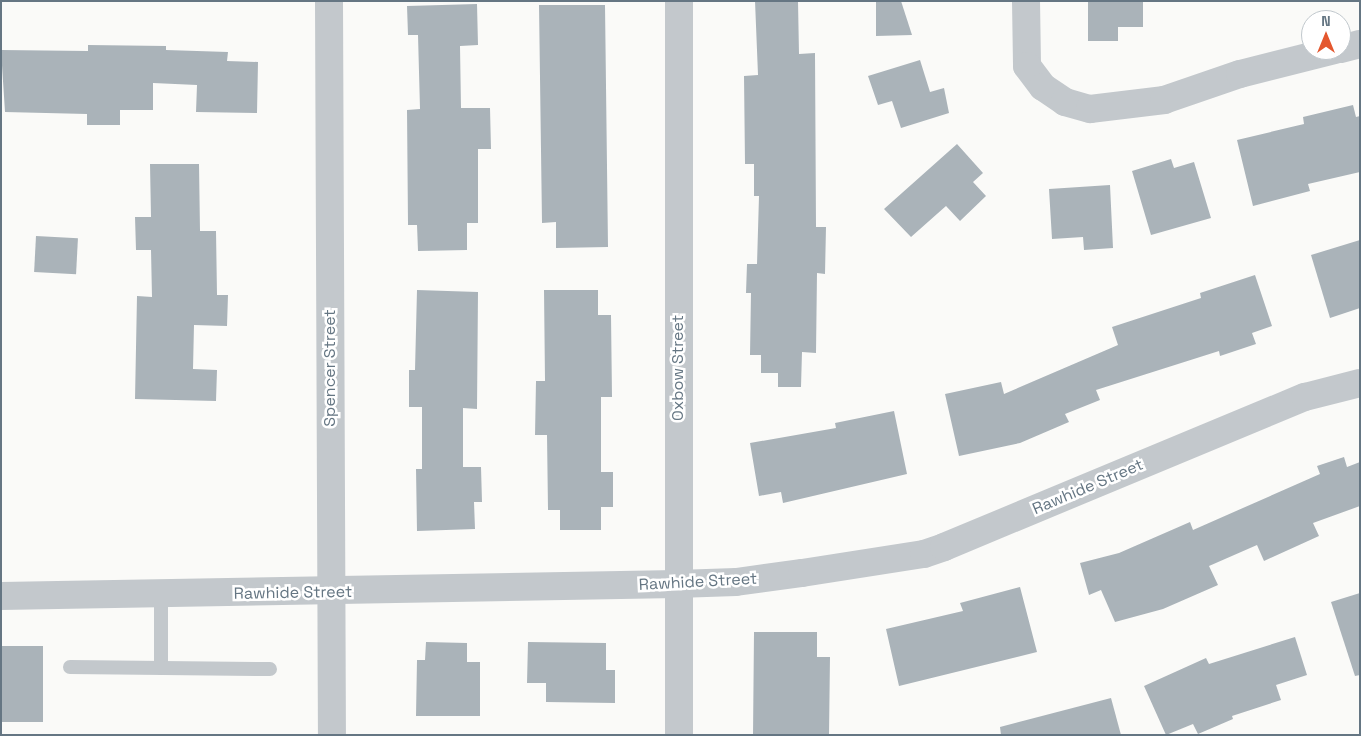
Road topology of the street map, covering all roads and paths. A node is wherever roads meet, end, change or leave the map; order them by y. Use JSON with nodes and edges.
{"nodes":[{"id":1,"x":328,"y":1,"type":"edge"},
{"id":2,"x":679,"y":1,"type":"edge"},
{"id":3,"x":1026,"y":1,"type":"edge"},
{"id":4,"x":1301,"y":59,"type":"edge"},
{"id":5,"x":1360,"y":382,"type":"edge"},
{"id":6,"x":677,"y":584,"type":"junction"},
{"id":7,"x":332,"y":592,"type":"junction"},
{"id":8,"x":161,"y":594,"type":"junction"},
{"id":9,"x":1,"y":596,"type":"edge"},
{"id":10,"x":70,"y":667,"type":"dead end"},
{"id":11,"x":161,"y":668,"type":"junction"},
{"id":12,"x":270,"y":668,"type":"dead end"},
{"id":13,"x":332,"y":735,"type":"edge"},
{"id":14,"x":679,"y":735,"type":"edge"}],
"edges":[{"from":1,"to":7,"type":"street","name":"Spencer Street"},
{"from":2,"to":6,"type":"street","name":"Oxbow Street"},
{"from":3,"to":4,"type":"street"},
{"from":5,"to":6,"type":"street","name":"Rawhide Street"},
{"from":6,"to":7,"type":"street","name":"Rawhide Street"},
{"from":6,"to":14,"type":"street","name":"Oxbow Street"},
{"from":7,"to":8,"type":"street","name":"Rawhide Street"},
{"from":7,"to":13,"type":"street","name":"Spencer Street"},
{"from":8,"to":9,"type":"street","name":"Rawhide Street"},
{"from":8,"to":11,"type":"lane"},
{"from":10,"to":11,"type":"lane"},
{"from":11,"to":12,"type":"lane"}]}
